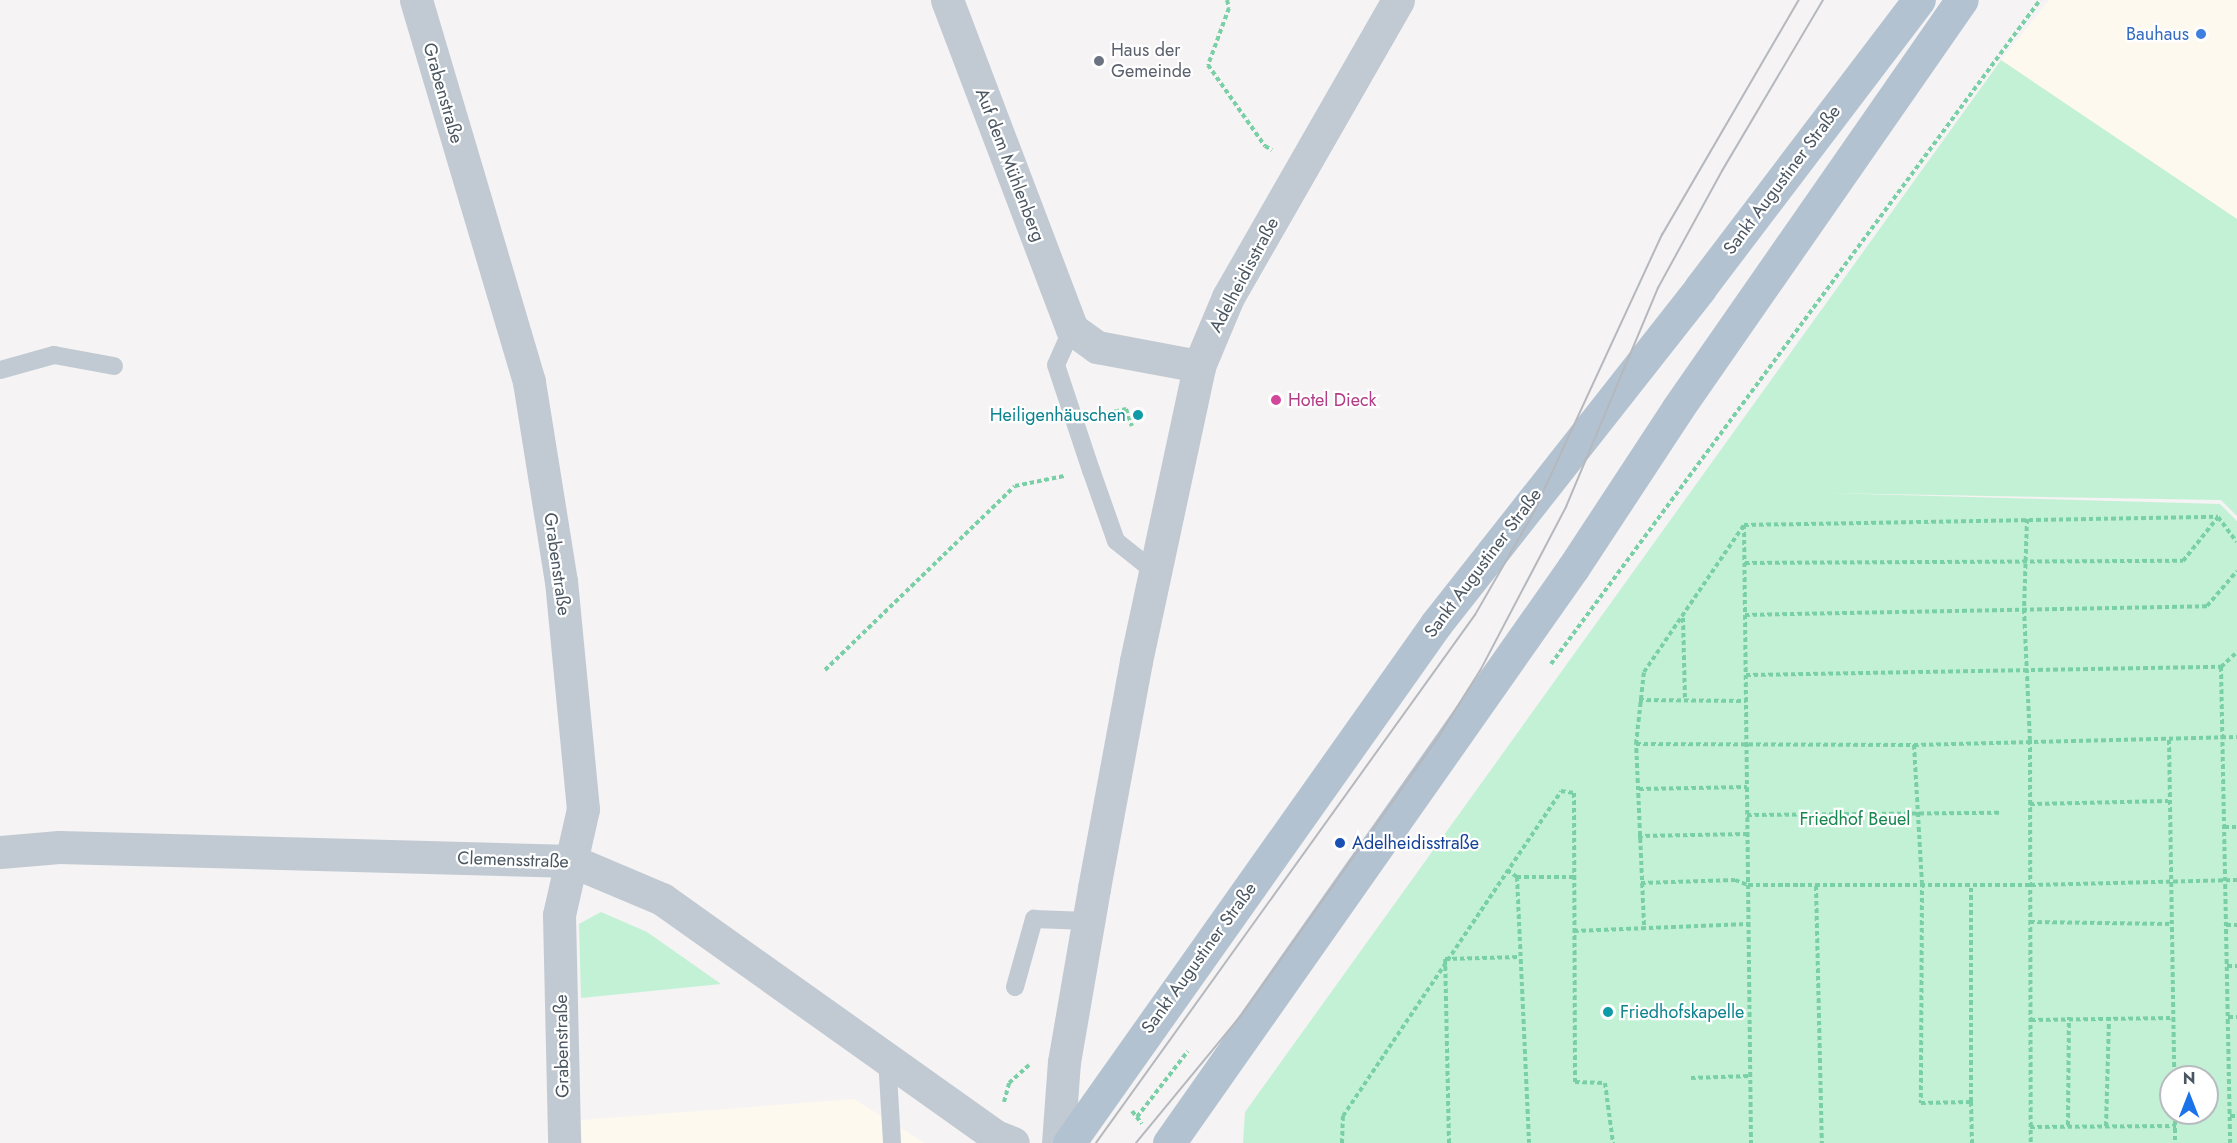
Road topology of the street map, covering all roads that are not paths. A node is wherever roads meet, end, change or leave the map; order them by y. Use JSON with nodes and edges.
{"nodes":[{"id":1,"x":416,"y":0,"type":"edge"},
{"id":2,"x":947,"y":0,"type":"edge"},
{"id":3,"x":1398,"y":0,"type":"edge"},
{"id":4,"x":1919,"y":0,"type":"edge"},
{"id":5,"x":1962,"y":0,"type":"edge"},
{"id":6,"x":1072,"y":329,"type":"junction"},
{"id":7,"x":1184,"y":363,"type":"junction"},
{"id":8,"x":114,"y":366,"type":"dead end"},
{"id":9,"x":0,"y":370,"type":"edge"},
{"id":10,"x":1155,"y":572,"type":"junction"},
{"id":11,"x":0,"y":852,"type":"edge"},
{"id":12,"x":572,"y":861,"type":"junction"},
{"id":13,"x":1088,"y":921,"type":"junction"},
{"id":14,"x":1015,"y":987,"type":"dead end"},
{"id":15,"x":887,"y":1058,"type":"junction"},
{"id":16,"x":1004,"y":1139,"type":"edge"},
{"id":17,"x":564,"y":1143,"type":"edge"},
{"id":18,"x":892,"y":1143,"type":"edge"},
{"id":19,"x":1058,"y":1143,"type":"edge"},
{"id":20,"x":1069,"y":1143,"type":"edge"},
{"id":21,"x":1168,"y":1143,"type":"edge"}],
"edges":[{"from":1,"to":12,"type":"street","name":"Grabenstraße"},
{"from":2,"to":6,"type":"street","name":"Auf dem Mühlenberg"},
{"from":3,"to":7,"type":"street","name":"Adelheidisstraße"},
{"from":4,"to":20,"type":"main road","name":"Sankt Augustiner Straße"},
{"from":5,"to":21,"type":"main road"},
{"from":6,"to":7,"type":"street"},
{"from":6,"to":10,"type":"lane"},
{"from":7,"to":10,"type":"street","name":"Adelheidisstraße"},
{"from":8,"to":9,"type":"lane"},
{"from":10,"to":13,"type":"street","name":"Adelheidisstraße"},
{"from":11,"to":12,"type":"street","name":"Clemensstraße"},
{"from":12,"to":15,"type":"street","name":"Clemensstraße"},
{"from":12,"to":17,"type":"street","name":"Grabenstraße"},
{"from":13,"to":14,"type":"lane"},
{"from":13,"to":19,"type":"street","name":"Adelheidisstraße"},
{"from":15,"to":16,"type":"street","name":"Clemensstraße"},
{"from":15,"to":18,"type":"lane"}]}
